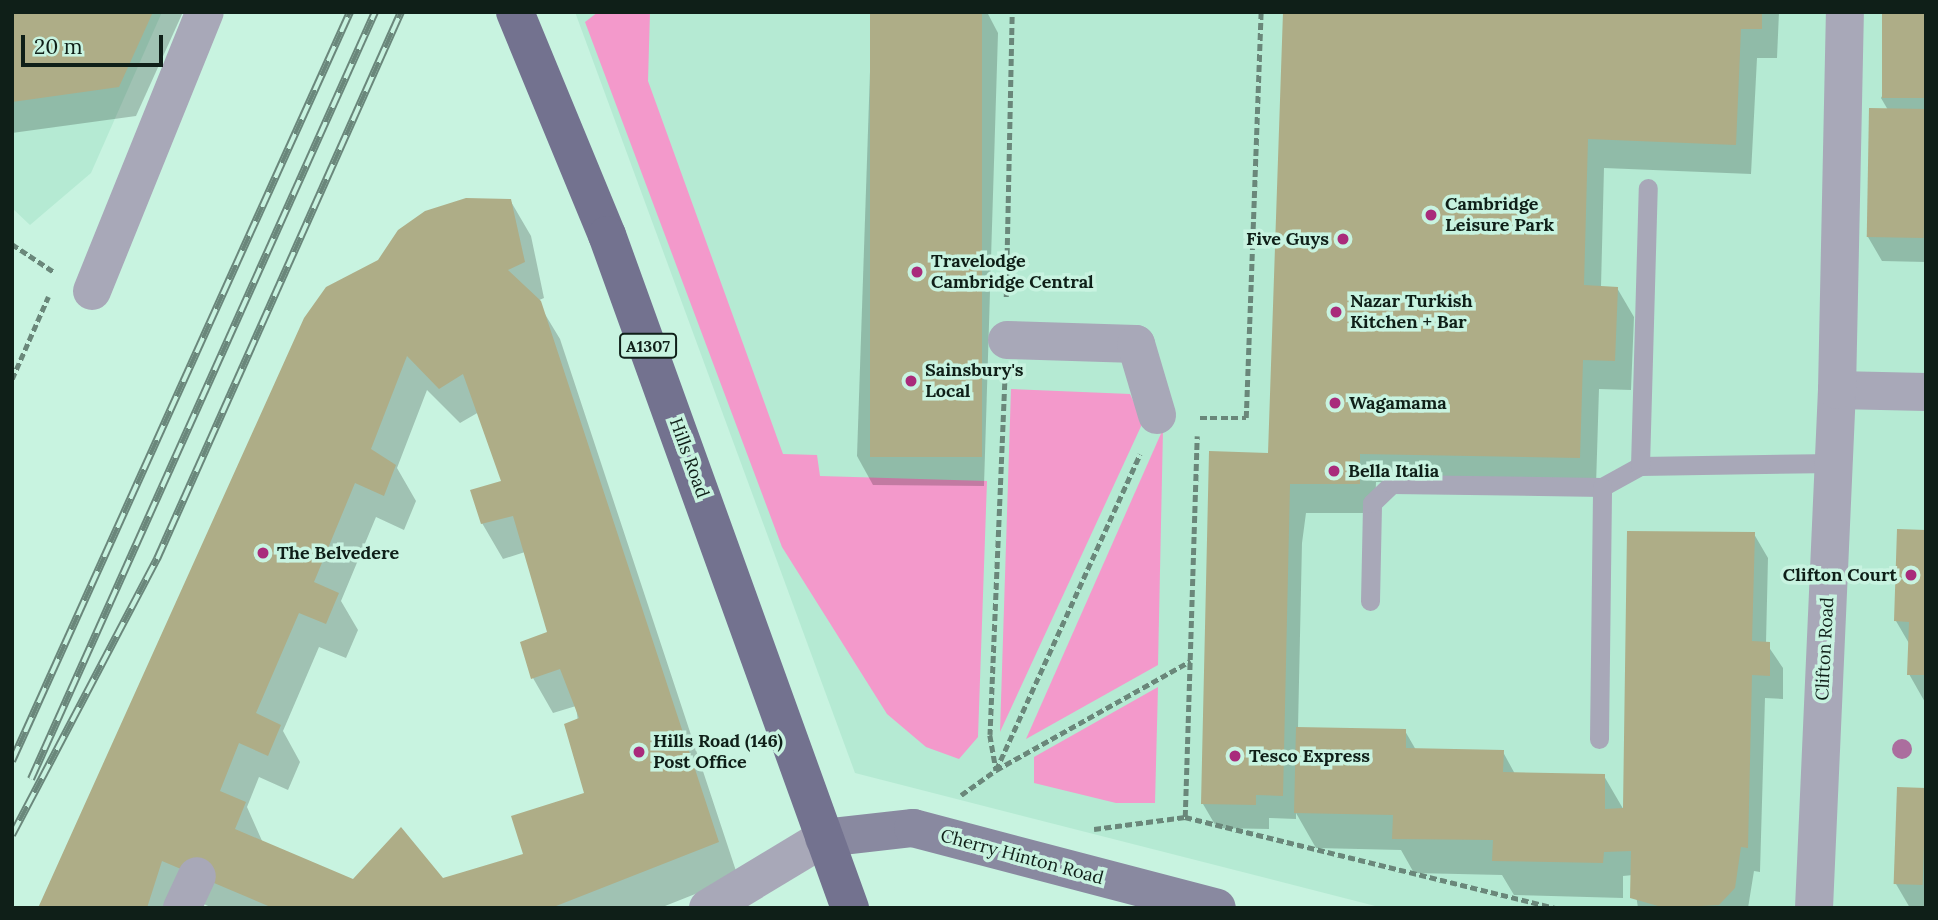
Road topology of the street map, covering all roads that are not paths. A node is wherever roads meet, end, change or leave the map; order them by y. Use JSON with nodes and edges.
{"nodes":[{"id":1,"x":205,"y":12,"type":"edge"},
{"id":2,"x":516,"y":12,"type":"edge"},
{"id":3,"x":1844,"y":12,"type":"edge"},
{"id":4,"x":1648,"y":188,"type":"dead end"},
{"id":5,"x":92,"y":291,"type":"dead end"},
{"id":6,"x":1007,"y":340,"type":"road end"},
{"id":7,"x":1837,"y":390,"type":"junction"},
{"id":8,"x":1926,"y":392,"type":"edge"},
{"id":9,"x":1157,"y":415,"type":"dead end"},
{"id":10,"x":1834,"y":463,"type":"junction"},
{"id":11,"x":1640,"y":466,"type":"junction"},
{"id":12,"x":1602,"y":487,"type":"junction"},
{"id":13,"x":1370,"y":601,"type":"dead end"},
{"id":14,"x":1599,"y":739,"type":"dead end"},
{"id":15,"x":824,"y":838,"type":"junction"},
{"id":16,"x":708,"y":908,"type":"edge"},
{"id":17,"x":850,"y":908,"type":"edge"},
{"id":18,"x":1217,"y":908,"type":"edge"},
{"id":19,"x":1814,"y":908,"type":"edge"}],
"edges":[{"from":1,"to":5,"type":"street"},
{"from":2,"to":15,"type":"main road","name":"Hills Road","number":"A1307"},
{"from":3,"to":7,"type":"street","name":"Clifton Road"},
{"from":4,"to":11,"type":"lane"},
{"from":6,"to":9,"type":"street"},
{"from":7,"to":8,"type":"street"},
{"from":7,"to":10,"type":"street","name":"Clifton Road"},
{"from":10,"to":11,"type":"lane"},
{"from":10,"to":19,"type":"street","name":"Clifton Road"},
{"from":11,"to":12,"type":"lane"},
{"from":12,"to":13,"type":"lane"},
{"from":12,"to":14,"type":"lane"},
{"from":15,"to":16,"type":"street"},
{"from":15,"to":17,"type":"main road","name":"Hills Road","number":"A1307"},
{"from":15,"to":18,"type":"street","name":"Cherry Hinton Road"}]}
